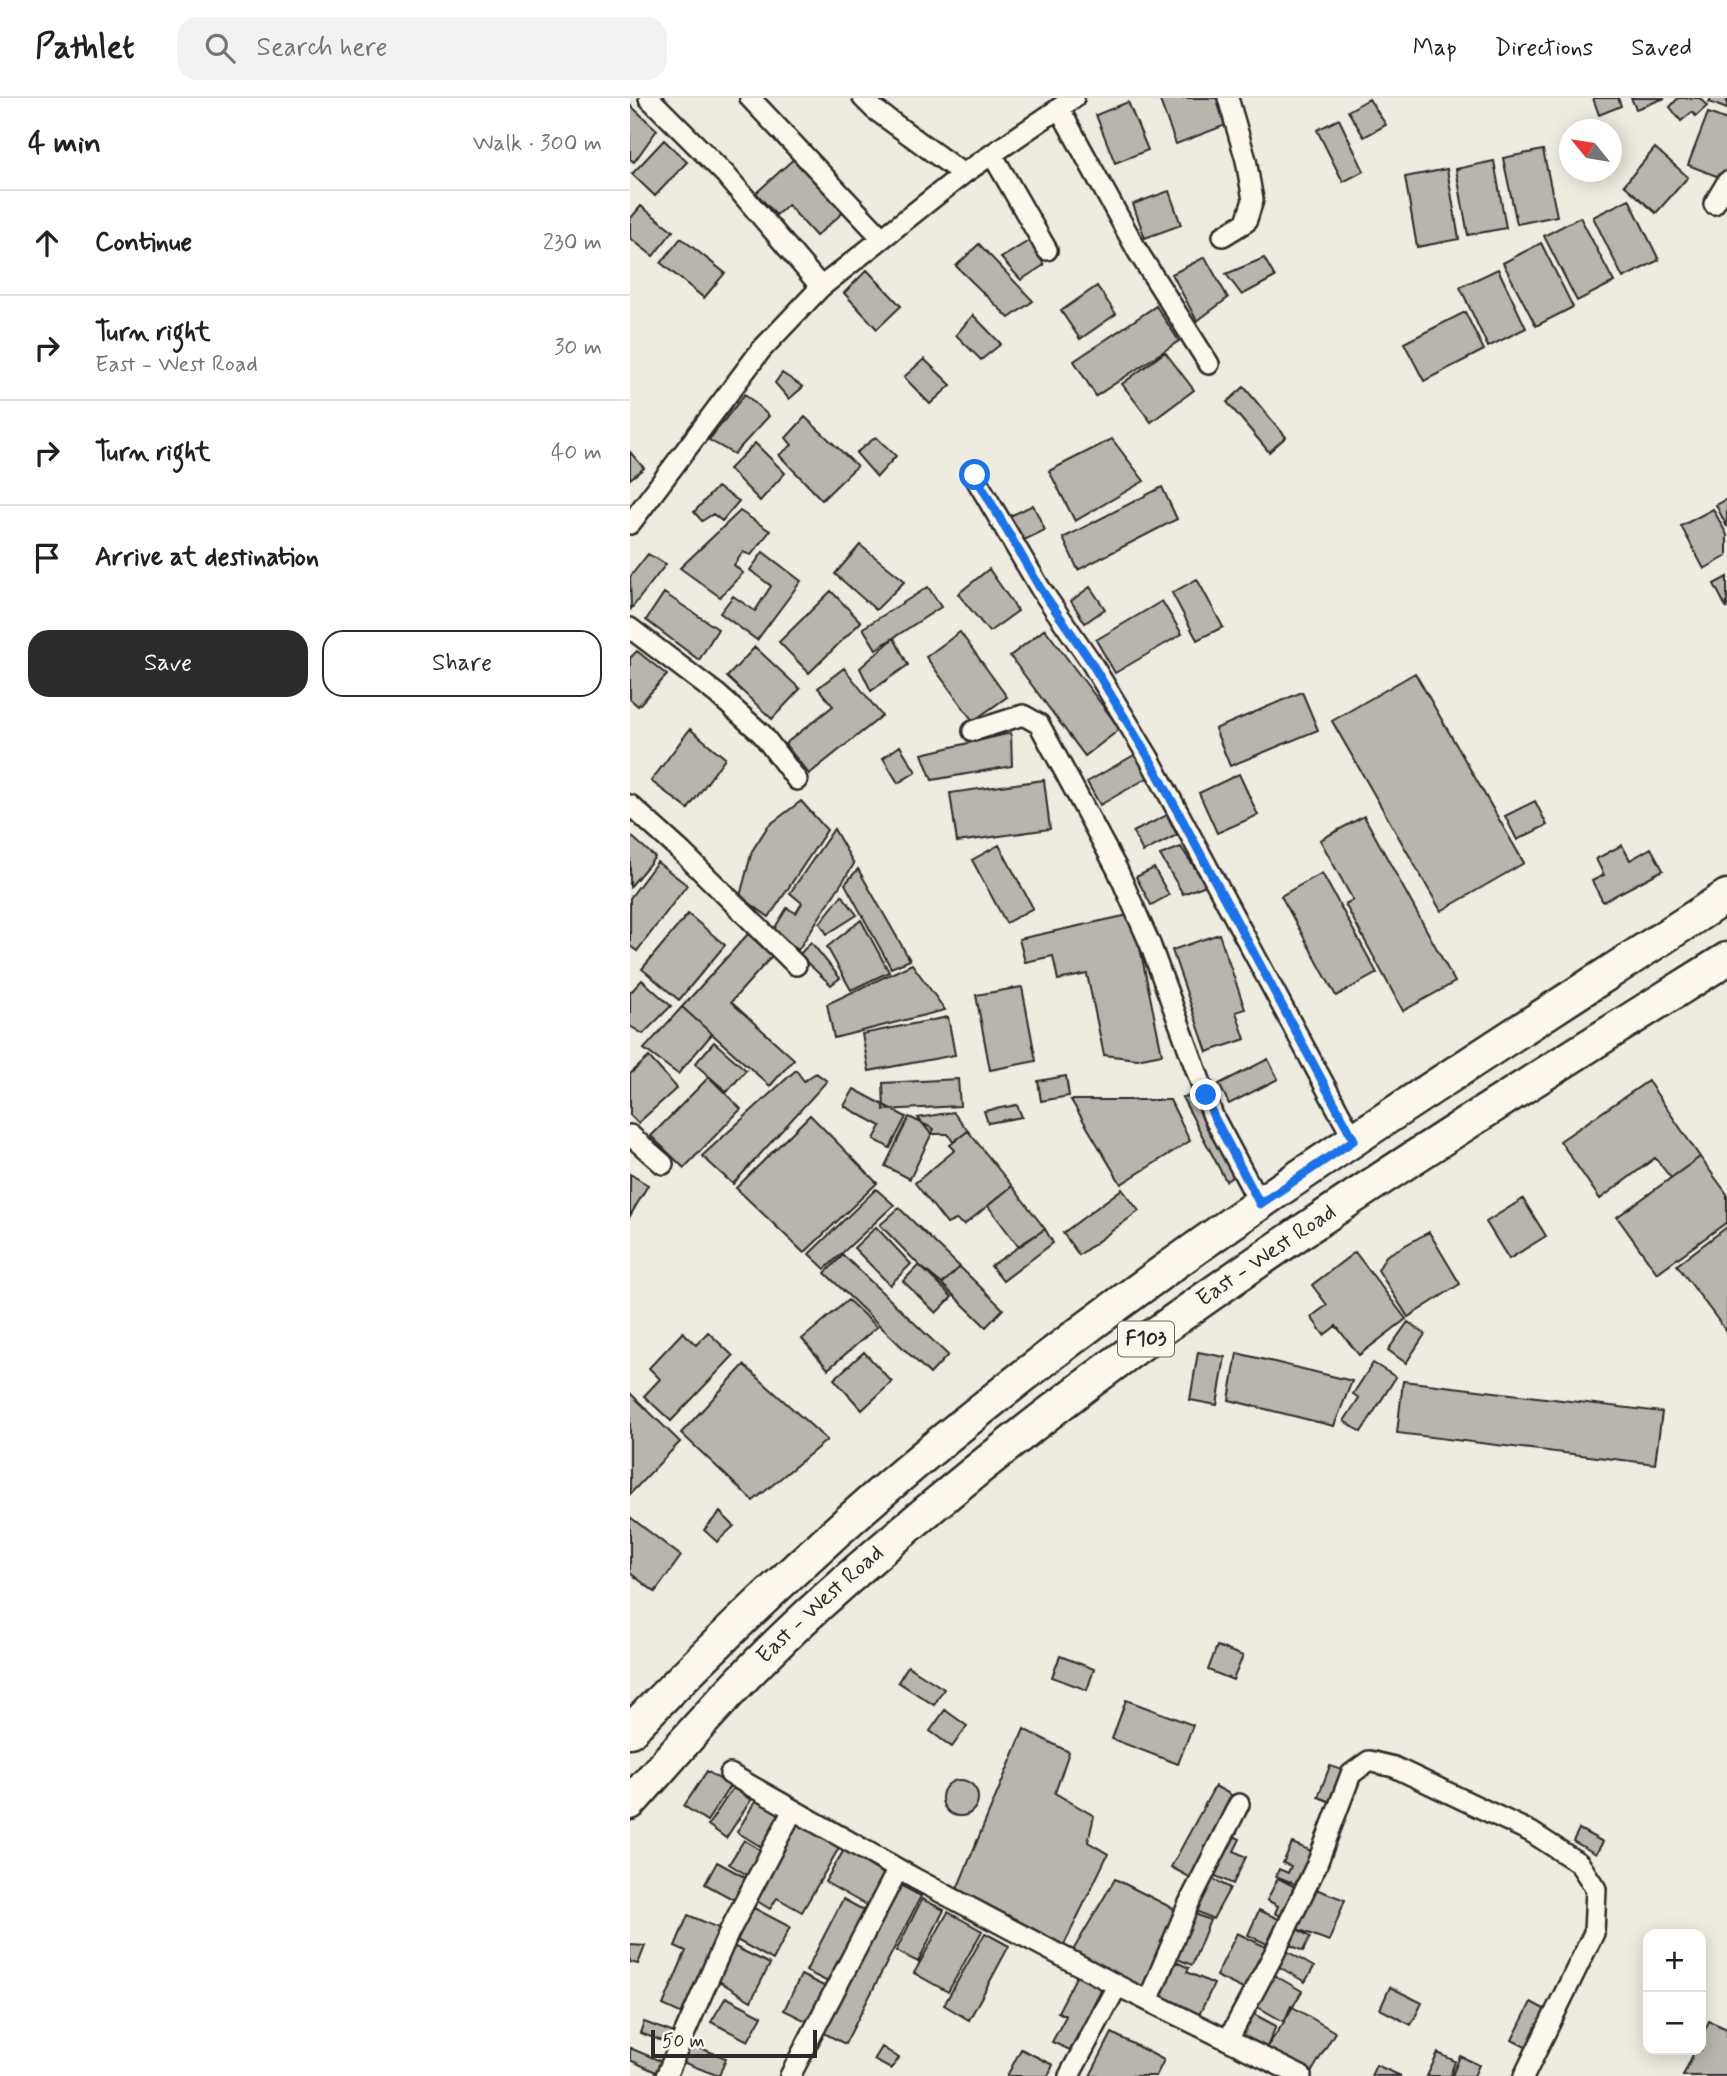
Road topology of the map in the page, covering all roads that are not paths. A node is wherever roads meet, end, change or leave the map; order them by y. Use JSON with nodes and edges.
{"nodes":[{"id":1,"x":649,"y":98,"type":"edge"},
{"id":2,"x":750,"y":98,"type":"edge"},
{"id":3,"x":863,"y":98,"type":"edge"},
{"id":4,"x":1228,"y":98,"type":"edge"},
{"id":5,"x":1066,"y":103,"type":"edge"},
{"id":6,"x":992,"y":154,"type":"junction"},
{"id":7,"x":963,"y":174,"type":"junction"},
{"id":8,"x":1727,"y":182,"type":"edge"},
{"id":9,"x":1714,"y":204,"type":"dead end"},
{"id":10,"x":1223,"y":236,"type":"dead end"},
{"id":11,"x":882,"y":238,"type":"junction"},
{"id":12,"x":1047,"y":250,"type":"dead end"},
{"id":13,"x":821,"y":287,"type":"junction"},
{"id":14,"x":1209,"y":364,"type":"dead end"},
{"id":15,"x":975,"y":475,"type":"dead end"},
{"id":16,"x":630,"y":524,"type":"edge"},
{"id":17,"x":630,"y":628,"type":"edge"},
{"id":18,"x":973,"y":731,"type":"dead end"},
{"id":19,"x":797,"y":780,"type":"dead end"},
{"id":20,"x":630,"y":805,"type":"edge"},
{"id":21,"x":1727,"y":896,"type":"edge"},
{"id":22,"x":1727,"y":959,"type":"edge"},
{"id":23,"x":796,"y":965,"type":"dead end"},
{"id":24,"x":630,"y":1135,"type":"edge"},
{"id":25,"x":1354,"y":1140,"type":"junction"},
{"id":26,"x":663,"y":1164,"type":"dead end"},
{"id":27,"x":1260,"y":1204,"type":"junction"},
{"id":28,"x":630,"y":1730,"type":"edge"},
{"id":29,"x":730,"y":1774,"type":"dead end"},
{"id":30,"x":630,"y":1803,"type":"edge"},
{"id":31,"x":1239,"y":1804,"type":"dead end"},
{"id":32,"x":793,"y":1810,"type":"junction"},
{"id":33,"x":898,"y":1869,"type":"junction"},
{"id":34,"x":1117,"y":1986,"type":"junction"},
{"id":35,"x":1148,"y":2001,"type":"junction"},
{"id":36,"x":1228,"y":2040,"type":"junction"},
{"id":37,"x":666,"y":2076,"type":"edge"},
{"id":38,"x":790,"y":2076,"type":"edge"},
{"id":39,"x":1069,"y":2076,"type":"edge"},
{"id":40,"x":1301,"y":2076,"type":"edge"},
{"id":41,"x":1524,"y":2076,"type":"edge"}],
"edges":[{"from":1,"to":13,"type":"street"},
{"from":2,"to":11,"type":"street"},
{"from":3,"to":7,"type":"street"},
{"from":4,"to":10,"type":"street"},
{"from":5,"to":6,"type":"street"},
{"from":5,"to":14,"type":"street"},
{"from":6,"to":7,"type":"street"},
{"from":6,"to":12,"type":"street"},
{"from":7,"to":11,"type":"street"},
{"from":8,"to":9,"type":"street"},
{"from":11,"to":13,"type":"street"},
{"from":13,"to":16,"type":"street"},
{"from":15,"to":25,"type":"street"},
{"from":17,"to":19,"type":"street"},
{"from":18,"to":27,"type":"street"},
{"from":20,"to":23,"type":"street"},
{"from":21,"to":25,"type":"main road","name":"East - West Road","number":"F103"},
{"from":22,"to":30,"type":"main road","name":"East - West Road","number":"F103"},
{"from":24,"to":26,"type":"street"},
{"from":25,"to":27,"type":"main road","name":"East - West Road","number":"F103"},
{"from":27,"to":28,"type":"main road","name":"East - West Road","number":"F103"},
{"from":29,"to":32,"type":"street"},
{"from":31,"to":35,"type":"street"},
{"from":32,"to":33,"type":"street"},
{"from":32,"to":37,"type":"street"},
{"from":33,"to":34,"type":"street"},
{"from":33,"to":38,"type":"street"},
{"from":34,"to":35,"type":"street"},
{"from":34,"to":39,"type":"street"},
{"from":35,"to":36,"type":"street"},
{"from":36,"to":40,"type":"street"},
{"from":36,"to":41,"type":"street"}]}
